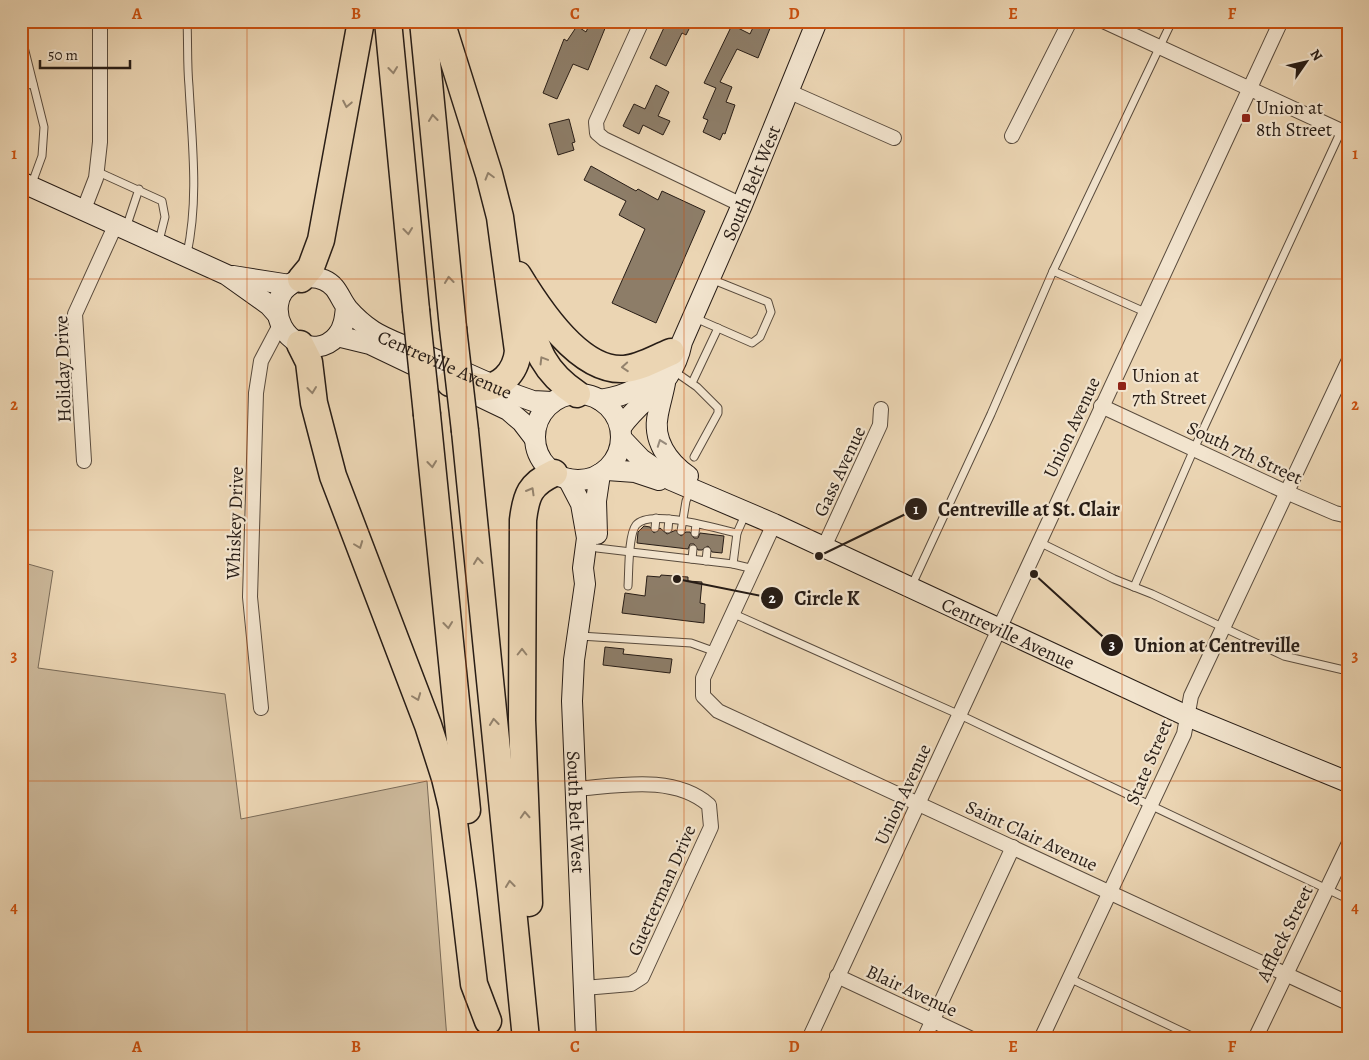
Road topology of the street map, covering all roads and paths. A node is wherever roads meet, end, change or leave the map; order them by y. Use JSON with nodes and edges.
{"nodes":[{"id":1,"x":100,"y":21,"type":"edge"},
{"id":2,"x":187,"y":21,"type":"edge"},
{"id":3,"x":361,"y":21,"type":"edge"},
{"id":4,"x":388,"y":21,"type":"edge"},
{"id":5,"x":423,"y":21,"type":"edge"},
{"id":6,"x":441,"y":21,"type":"edge"},
{"id":7,"x":642,"y":21,"type":"edge"},
{"id":8,"x":816,"y":21,"type":"edge"},
{"id":9,"x":1070,"y":21,"type":"edge"},
{"id":10,"x":1103,"y":21,"type":"edge"},
{"id":11,"x":1172,"y":21,"type":"edge"},
{"id":12,"x":1281,"y":21,"type":"edge"},
{"id":13,"x":21,"y":35,"type":"edge"},
{"id":14,"x":1158,"y":47,"type":"junction"},
{"id":15,"x":33,"y":84,"type":"junction"},
{"id":16,"x":21,"y":86,"type":"edge"},
{"id":17,"x":1249,"y":88,"type":"junction"},
{"id":18,"x":790,"y":92,"type":"junction"},
{"id":19,"x":1344,"y":132,"type":"edge"},
{"id":20,"x":1012,"y":136,"type":"dead end"},
{"id":21,"x":894,"y":138,"type":"dead end"},
{"id":22,"x":96,"y":171,"type":"junction"},
{"id":23,"x":26,"y":184,"type":"edge"},
{"id":24,"x":139,"y":189,"type":"junction"},
{"id":25,"x":742,"y":205,"type":"junction"},
{"id":26,"x":84,"y":209,"type":"junction"},
{"id":27,"x":500,"y":217,"type":"junction"},
{"id":28,"x":121,"y":227,"type":"junction"},
{"id":29,"x":158,"y":244,"type":"junction"},
{"id":30,"x":186,"y":256,"type":"junction"},
{"id":31,"x":1053,"y":271,"type":"junction"},
{"id":32,"x":226,"y":275,"type":"junction"},
{"id":33,"x":518,"y":275,"type":"junction"},
{"id":34,"x":710,"y":278,"type":"junction"},
{"id":35,"x":295,"y":282,"type":"junction"},
{"id":36,"x":346,"y":307,"type":"junction"},
{"id":37,"x":1145,"y":312,"type":"junction"},
{"id":38,"x":693,"y":318,"type":"junction"},
{"id":39,"x":718,"y":328,"type":"junction"},
{"id":40,"x":284,"y":333,"type":"junction"},
{"id":41,"x":337,"y":336,"type":"junction"},
{"id":42,"x":671,"y":362,"type":"junction"},
{"id":43,"x":1348,"y":362,"type":"edge"},
{"id":44,"x":450,"y":383,"type":"junction"},
{"id":45,"x":692,"y":384,"type":"junction"},
{"id":46,"x":493,"y":386,"type":"junction"},
{"id":47,"x":589,"y":397,"type":"junction"},
{"id":48,"x":552,"y":402,"type":"junction"},
{"id":49,"x":1101,"y":406,"type":"junction"},
{"id":50,"x":881,"y":409,"type":"dead end"},
{"id":51,"x":621,"y":433,"type":"junction"},
{"id":52,"x":535,"y":439,"type":"junction"},
{"id":53,"x":1194,"y":449,"type":"junction"},
{"id":54,"x":694,"y":456,"type":"dead end"},
{"id":55,"x":84,"y":461,"type":"dead end"},
{"id":56,"x":603,"y":472,"type":"junction"},
{"id":57,"x":561,"y":476,"type":"junction"},
{"id":58,"x":671,"y":480,"type":"junction"},
{"id":59,"x":696,"y":491,"type":"junction"},
{"id":60,"x":1286,"y":492,"type":"junction"},
{"id":61,"x":746,"y":512,"type":"junction"},
{"id":62,"x":1348,"y":516,"type":"edge"},
{"id":63,"x":656,"y":518,"type":"junction"},
{"id":64,"x":670,"y":519,"type":"junction"},
{"id":65,"x":683,"y":522,"type":"junction"},
{"id":66,"x":696,"y":524,"type":"junction"},
{"id":67,"x":774,"y":524,"type":"junction"},
{"id":68,"x":655,"y":528,"type":"dead end"},
{"id":69,"x":668,"y":529,"type":"dead end"},
{"id":70,"x":681,"y":531,"type":"dead end"},
{"id":71,"x":695,"y":533,"type":"dead end"},
{"id":72,"x":737,"y":533,"type":"junction"},
{"id":73,"x":1039,"y":542,"type":"junction"},
{"id":74,"x":653,"y":545,"type":"dead end"},
{"id":75,"x":667,"y":546,"type":"dead end"},
{"id":76,"x":824,"y":547,"type":"junction"},
{"id":77,"x":596,"y":548,"type":"junction"},
{"id":78,"x":679,"y":548,"type":"dead end"},
{"id":79,"x":693,"y":550,"type":"dead end"},
{"id":80,"x":707,"y":551,"type":"dead end"},
{"id":81,"x":630,"y":552,"type":"junction"},
{"id":82,"x":652,"y":554,"type":"junction"},
{"id":83,"x":666,"y":556,"type":"junction"},
{"id":84,"x":679,"y":558,"type":"junction"},
{"id":85,"x":692,"y":559,"type":"junction"},
{"id":86,"x":706,"y":561,"type":"junction"},
{"id":87,"x":733,"y":564,"type":"junction"},
{"id":88,"x":754,"y":569,"type":"junction"},
{"id":89,"x":585,"y":584,"type":"junction"},
{"id":90,"x":628,"y":586,"type":"dead end"},
{"id":91,"x":910,"y":587,"type":"junction"},
{"id":92,"x":1134,"y":587,"type":"junction"},
{"id":93,"x":734,"y":614,"type":"junction"},
{"id":94,"x":1000,"y":628,"type":"junction"},
{"id":95,"x":1222,"y":629,"type":"junction"},
{"id":96,"x":577,"y":636,"type":"junction"},
{"id":97,"x":716,"y":652,"type":"junction"},
{"id":98,"x":1348,"y":671,"type":"edge"},
{"id":99,"x":261,"y":708,"type":"dead end"},
{"id":100,"x":960,"y":715,"type":"junction"},
{"id":101,"x":1187,"y":716,"type":"junction"},
{"id":102,"x":1348,"y":782,"type":"edge"},
{"id":103,"x":575,"y":789,"type":"junction"},
{"id":104,"x":918,"y":803,"type":"junction"},
{"id":105,"x":1150,"y":805,"type":"junction"},
{"id":106,"x":1348,"y":845,"type":"edge"},
{"id":107,"x":1013,"y":847,"type":"junction"},
{"id":108,"x":1326,"y":889,"type":"junction"},
{"id":109,"x":1109,"y":891,"type":"junction"},
{"id":110,"x":1348,"y":899,"type":"edge"},
{"id":111,"x":1284,"y":973,"type":"junction"},
{"id":112,"x":836,"y":976,"type":"junction"},
{"id":113,"x":1069,"y":978,"type":"junction"},
{"id":114,"x":584,"y":988,"type":"junction"},
{"id":115,"x":1348,"y":1003,"type":"edge"},
{"id":116,"x":933,"y":1020,"type":"junction"},
{"id":117,"x":489,"y":1030,"type":"edge"},
{"id":118,"x":526,"y":1038,"type":"edge"},
{"id":119,"x":586,"y":1039,"type":"edge"},
{"id":120,"x":809,"y":1039,"type":"edge"},
{"id":121,"x":924,"y":1039,"type":"edge"},
{"id":122,"x":972,"y":1039,"type":"edge"},
{"id":123,"x":1041,"y":1039,"type":"edge"},
{"id":124,"x":1198,"y":1039,"type":"edge"},
{"id":125,"x":1255,"y":1039,"type":"edge"}],
"edges":[{"from":1,"to":22,"type":"street"},
{"from":2,"to":30,"type":"lane"},
{"from":3,"to":35,"type":"highway","one_way":true},
{"from":4,"to":117,"type":"highway","one_way":true,"bridge":true},
{"from":118,"to":5,"type":"highway","one_way":true,"bridge":true},
{"from":27,"to":6,"type":"highway","one_way":true},
{"from":7,"to":25,"type":"street"},
{"from":8,"to":18,"type":"main road","name":"South Belt West"},
{"from":9,"to":20,"type":"street"},
{"from":10,"to":14,"type":"street"},
{"from":11,"to":14,"type":"lane"},
{"from":12,"to":17,"type":"street","name":"Union Avenue"},
{"from":13,"to":15,"type":"lane"},
{"from":14,"to":17,"type":"street"},
{"from":14,"to":31,"type":"lane"},
{"from":15,"to":16,"type":"lane"},
{"from":15,"to":23,"type":"lane"},
{"from":17,"to":19,"type":"street"},
{"from":17,"to":37,"type":"street","name":"Union Avenue"},
{"from":18,"to":21,"type":"street"},
{"from":18,"to":25,"type":"main road","name":"South Belt West"},
{"from":19,"to":53,"type":"lane"},
{"from":22,"to":24,"type":"lane"},
{"from":22,"to":26,"type":"street"},
{"from":23,"to":26,"type":"main road","name":"Centreville Avenue"},
{"from":24,"to":28,"type":"lane"},
{"from":24,"to":29,"type":"lane"},
{"from":25,"to":34,"type":"main road","name":"South Belt West"},
{"from":26,"to":28,"type":"main road","name":"Centreville Avenue"},
{"from":27,"to":33,"type":"highway"},
{"from":27,"to":46,"type":"highway"},
{"from":28,"to":29,"type":"main road","name":"Centreville Avenue"},
{"from":28,"to":55,"type":"street","name":"Holiday Drive"},
{"from":29,"to":30,"type":"main road","name":"Centreville Avenue"},
{"from":30,"to":32,"type":"main road","name":"Centreville Avenue"},
{"from":31,"to":37,"type":"lane"},
{"from":31,"to":91,"type":"lane"},
{"from":32,"to":35,"type":"main road","name":"Centreville Avenue"},
{"from":32,"to":40,"type":"main road","name":"Centreville Avenue"},
{"from":42,"to":33,"type":"highway","one_way":true},
{"from":47,"to":33,"type":"highway","one_way":true},
{"from":34,"to":38,"type":"main road","name":"South Belt West"},
{"from":34,"to":39,"type":"lane"},
{"from":35,"to":36,"type":"main road","name":"Centreville Avenue"},
{"from":35,"to":40,"type":"main road"},
{"from":36,"to":41,"type":"main road"},
{"from":36,"to":46,"type":"main road","name":"Centreville Avenue"},
{"from":37,"to":49,"type":"street","name":"Union Avenue"},
{"from":38,"to":39,"type":"lane"},
{"from":38,"to":42,"type":"main road","name":"South Belt West"},
{"from":39,"to":45,"type":"lane"},
{"from":40,"to":41,"type":"main road"},
{"from":40,"to":99,"type":"street","name":"Whiskey Drive"},
{"from":40,"to":117,"type":"highway","one_way":true},
{"from":41,"to":44,"type":"main road","name":"Centreville Avenue"},
{"from":42,"to":45,"type":"lane"},
{"from":42,"to":47,"type":"main road","name":"South Belt West"},
{"from":42,"to":51,"type":"main road","name":"South Belt West"},
{"from":59,"to":42,"type":"main road","one_way":true},
{"from":43,"to":60,"type":"street","name":"State Street"},
{"from":44,"to":46,"type":"highway"},
{"from":44,"to":52,"type":"main road","name":"Centreville Avenue"},
{"from":45,"to":54,"type":"lane"},
{"from":46,"to":48,"type":"main road","name":"Centreville Avenue"},
{"from":47,"to":48,"type":"main road","name":"South Belt West"},
{"from":47,"to":51,"type":"main road"},
{"from":48,"to":52,"type":"main road"},
{"from":49,"to":53,"type":"street","name":"South 7th Street"},
{"from":49,"to":73,"type":"street","name":"Union Avenue"},
{"from":50,"to":76,"type":"street","name":"Gass Avenue"},
{"from":51,"to":56,"type":"main road","name":"South Belt West"},
{"from":51,"to":58,"type":"main road","name":"Centreville Avenue"},
{"from":52,"to":57,"type":"main road","name":"South Belt West"},
{"from":53,"to":60,"type":"street","name":"South 7th Street"},
{"from":53,"to":92,"type":"lane"},
{"from":56,"to":57,"type":"main road"},
{"from":56,"to":58,"type":"main road","name":"Centreville Avenue"},
{"from":56,"to":77,"type":"main road","name":"South Belt West"},
{"from":57,"to":89,"type":"main road","name":"South Belt West"},
{"from":118,"to":57,"type":"highway","one_way":true},
{"from":58,"to":59,"type":"main road","name":"Centreville Avenue"},
{"from":59,"to":61,"type":"main road","name":"Centreville Avenue"},
{"from":59,"to":65,"type":"lane"},
{"from":60,"to":62,"type":"street","name":"South 7th Street"},
{"from":60,"to":95,"type":"street","name":"State Street"},
{"from":61,"to":67,"type":"main road","name":"Centreville Avenue"},
{"from":61,"to":72,"type":"lane"},
{"from":63,"to":64,"type":"lane"},
{"from":63,"to":68,"type":"lane"},
{"from":63,"to":81,"type":"lane"},
{"from":64,"to":65,"type":"lane"},
{"from":64,"to":69,"type":"lane"},
{"from":65,"to":66,"type":"lane"},
{"from":65,"to":70,"type":"lane"},
{"from":66,"to":71,"type":"lane"},
{"from":66,"to":72,"type":"lane"},
{"from":67,"to":76,"type":"main road","name":"Centreville Avenue"},
{"from":67,"to":88,"type":"street"},
{"from":72,"to":87,"type":"lane"},
{"from":73,"to":92,"type":"lane"},
{"from":73,"to":94,"type":"street","name":"Union Avenue"},
{"from":74,"to":82,"type":"lane"},
{"from":75,"to":83,"type":"lane"},
{"from":76,"to":91,"type":"main road","name":"Centreville Avenue"},
{"from":77,"to":81,"type":"lane"},
{"from":77,"to":89,"type":"main road","name":"South Belt West"},
{"from":78,"to":84,"type":"lane"},
{"from":79,"to":85,"type":"lane"},
{"from":80,"to":86,"type":"lane"},
{"from":81,"to":82,"type":"lane"},
{"from":81,"to":90,"type":"lane"},
{"from":82,"to":83,"type":"lane"},
{"from":83,"to":84,"type":"lane"},
{"from":84,"to":85,"type":"lane"},
{"from":85,"to":86,"type":"lane"},
{"from":86,"to":87,"type":"lane"},
{"from":87,"to":88,"type":"lane"},
{"from":88,"to":93,"type":"street"},
{"from":89,"to":96,"type":"main road","name":"South Belt West"},
{"from":91,"to":94,"type":"main road","name":"Centreville Avenue"},
{"from":92,"to":95,"type":"lane"},
{"from":93,"to":97,"type":"street"},
{"from":93,"to":100,"type":"lane"},
{"from":94,"to":100,"type":"street","name":"Union Avenue"},
{"from":94,"to":101,"type":"main road","name":"Centreville Avenue"},
{"from":95,"to":98,"type":"lane"},
{"from":95,"to":101,"type":"street","name":"State Street"},
{"from":96,"to":97,"type":"lane"},
{"from":96,"to":103,"type":"main road","name":"South Belt West"},
{"from":97,"to":104,"type":"street","name":"Saint Clair Avenue"},
{"from":100,"to":104,"type":"street","name":"Union Avenue"},
{"from":100,"to":105,"type":"lane"},
{"from":101,"to":102,"type":"main road","name":"Centreville Avenue"},
{"from":101,"to":105,"type":"street","name":"State Street"},
{"from":103,"to":114,"type":"main road","name":"South Belt West"},
{"from":103,"to":114,"type":"street","name":"Guetterman Drive"},
{"from":104,"to":107,"type":"street","name":"Saint Clair Avenue"},
{"from":104,"to":112,"type":"street","name":"Union Avenue"},
{"from":105,"to":108,"type":"lane"},
{"from":105,"to":109,"type":"street","name":"State Street"},
{"from":106,"to":108,"type":"street","name":"Affleck Street"},
{"from":107,"to":109,"type":"street","name":"Saint Clair Avenue"},
{"from":107,"to":116,"type":"street"},
{"from":108,"to":110,"type":"lane"},
{"from":108,"to":111,"type":"street","name":"Affleck Street"},
{"from":109,"to":111,"type":"street","name":"Saint Clair Avenue"},
{"from":109,"to":113,"type":"street","name":"State Street"},
{"from":111,"to":115,"type":"street","name":"Saint Clair Avenue"},
{"from":111,"to":125,"type":"street","name":"Affleck Street"},
{"from":112,"to":116,"type":"street","name":"Blair Avenue"},
{"from":112,"to":120,"type":"street","name":"Union Avenue"},
{"from":113,"to":123,"type":"street","name":"State Street"},
{"from":113,"to":124,"type":"lane"},
{"from":114,"to":119,"type":"main road","name":"South Belt West"},
{"from":116,"to":121,"type":"street"},
{"from":116,"to":122,"type":"street","name":"Blair Avenue"}]}
